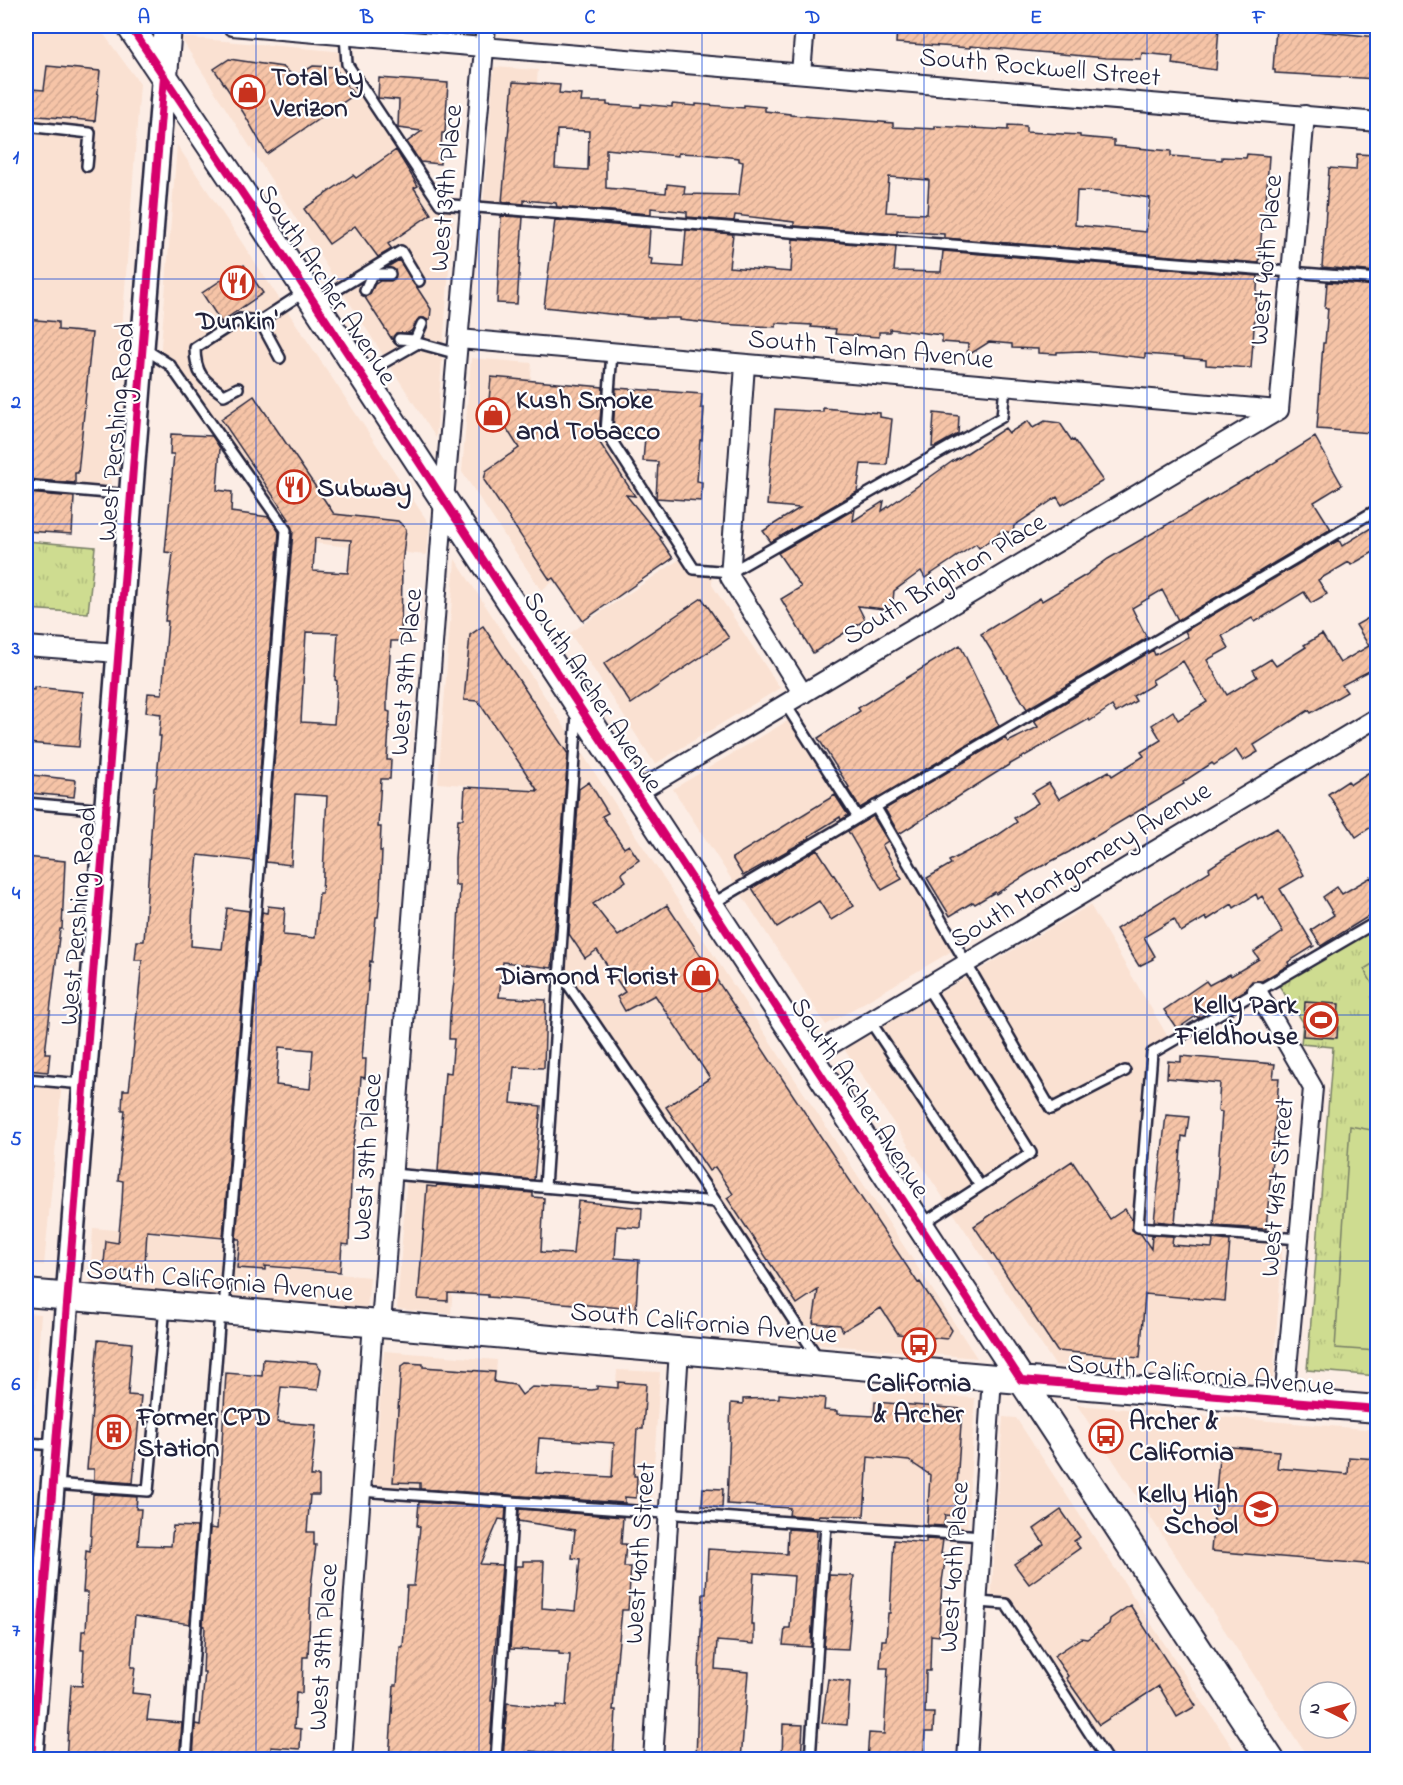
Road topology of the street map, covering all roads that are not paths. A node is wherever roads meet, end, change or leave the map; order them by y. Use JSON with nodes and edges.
{"nodes":[{"id":1,"x":130,"y":26,"type":"edge"},
{"id":2,"x":168,"y":26,"type":"edge"},
{"id":3,"x":232,"y":26,"type":"edge"},
{"id":4,"x":486,"y":26,"type":"edge"},
{"id":5,"x":806,"y":26,"type":"edge"},
{"id":6,"x":326,"y":29,"type":"edge"},
{"id":7,"x":345,"y":35,"type":"junction"},
{"id":8,"x":484,"y":47,"type":"junction"},
{"id":9,"x":801,"y":73,"type":"junction"},
{"id":10,"x":164,"y":76,"type":"junction"},
{"id":11,"x":1305,"y":115,"type":"junction"},
{"id":12,"x":1377,"y":122,"type":"edge"},
{"id":13,"x":26,"y":126,"type":"edge"},
{"id":14,"x":87,"y":166,"type":"dead end"},
{"id":15,"x":471,"y":206,"type":"junction"},
{"id":16,"x":411,"y":245,"type":"dead end"},
{"id":17,"x":400,"y":251,"type":"junction"},
{"id":18,"x":370,"y":272,"type":"junction"},
{"id":19,"x":1291,"y":272,"type":"junction"},
{"id":20,"x":390,"y":274,"type":"dead end"},
{"id":21,"x":1377,"y":279,"type":"edge"},
{"id":22,"x":419,"y":281,"type":"dead end"},
{"id":23,"x":378,"y":283,"type":"dead end"},
{"id":24,"x":365,"y":290,"type":"dead end"},
{"id":25,"x":311,"y":297,"type":"junction"},
{"id":26,"x":260,"y":321,"type":"junction"},
{"id":27,"x":422,"y":324,"type":"dead end"},
{"id":28,"x":414,"y":338,"type":"junction"},
{"id":29,"x":399,"y":339,"type":"dead end"},
{"id":30,"x":458,"y":347,"type":"junction"},
{"id":31,"x":143,"y":348,"type":"junction"},
{"id":32,"x":612,"y":353,"type":"junction"},
{"id":33,"x":280,"y":358,"type":"dead end"},
{"id":34,"x":745,"y":364,"type":"junction"},
{"id":35,"x":362,"y":375,"type":"junction"},
{"id":36,"x":1005,"y":387,"type":"junction"},
{"id":37,"x":238,"y":388,"type":"dead end"},
{"id":38,"x":1279,"y":410,"type":"junction"},
{"id":39,"x":26,"y":486,"type":"edge"},
{"id":40,"x":131,"y":495,"type":"junction"},
{"id":41,"x":444,"y":500,"type":"junction"},
{"id":42,"x":1377,"y":509,"type":"edge"},
{"id":43,"x":730,"y":572,"type":"junction"},
{"id":44,"x":26,"y":646,"type":"edge"},
{"id":45,"x":118,"y":653,"type":"junction"},
{"id":46,"x":803,"y":694,"type":"junction"},
{"id":47,"x":578,"y":705,"type":"junction"},
{"id":48,"x":786,"y":705,"type":"junction"},
{"id":49,"x":1377,"y":717,"type":"edge"},
{"id":50,"x":636,"y":793,"type":"junction"},
{"id":51,"x":26,"y":803,"type":"edge"},
{"id":52,"x":875,"y":806,"type":"junction"},
{"id":53,"x":106,"y":810,"type":"junction"},
{"id":54,"x":857,"y":816,"type":"junction"},
{"id":55,"x":710,"y":905,"type":"junction"},
{"id":56,"x":1377,"y":921,"type":"edge"},
{"id":57,"x":966,"y":964,"type":"junction"},
{"id":58,"x":559,"y":971,"type":"junction"},
{"id":59,"x":927,"y":987,"type":"junction"},
{"id":60,"x":1257,"y":991,"type":"junction"},
{"id":61,"x":870,"y":1021,"type":"junction"},
{"id":62,"x":810,"y":1057,"type":"junction"},
{"id":63,"x":1125,"y":1071,"type":"dead end"},
{"id":64,"x":26,"y":1079,"type":"edge"},
{"id":65,"x":84,"y":1084,"type":"junction"},
{"id":66,"x":392,"y":1174,"type":"junction"},
{"id":67,"x":980,"y":1186,"type":"junction"},
{"id":68,"x":545,"y":1187,"type":"junction"},
{"id":69,"x":716,"y":1202,"type":"junction"},
{"id":70,"x":920,"y":1225,"type":"junction"},
{"id":71,"x":1300,"y":1239,"type":"junction"},
{"id":72,"x":26,"y":1293,"type":"edge"},
{"id":73,"x":68,"y":1296,"type":"junction"},
{"id":74,"x":165,"y":1305,"type":"junction"},
{"id":75,"x":222,"y":1310,"type":"junction"},
{"id":76,"x":377,"y":1323,"type":"junction"},
{"id":77,"x":679,"y":1350,"type":"junction"},
{"id":78,"x":821,"y":1362,"type":"junction"},
{"id":79,"x":992,"y":1377,"type":"junction"},
{"id":80,"x":1021,"y":1380,"type":"junction"},
{"id":81,"x":1284,"y":1401,"type":"junction"},
{"id":82,"x":1377,"y":1409,"type":"edge"},
{"id":83,"x":26,"y":1443,"type":"edge"},
{"id":84,"x":56,"y":1445,"type":"junction"},
{"id":85,"x":53,"y":1484,"type":"junction"},
{"id":86,"x":360,"y":1491,"type":"junction"},
{"id":87,"x":513,"y":1502,"type":"junction"},
{"id":88,"x":669,"y":1513,"type":"junction"},
{"id":89,"x":826,"y":1525,"type":"junction"},
{"id":90,"x":982,"y":1536,"type":"junction"},
{"id":91,"x":978,"y":1602,"type":"junction"},
{"id":92,"x":31,"y":1760,"type":"edge"},
{"id":93,"x":186,"y":1760,"type":"edge"},
{"id":94,"x":342,"y":1760,"type":"edge"},
{"id":95,"x":496,"y":1760,"type":"edge"},
{"id":96,"x":653,"y":1760,"type":"edge"},
{"id":97,"x":810,"y":1760,"type":"edge"},
{"id":98,"x":967,"y":1760,"type":"edge"},
{"id":99,"x":1107,"y":1760,"type":"edge"},
{"id":100,"x":1271,"y":1760,"type":"edge"}],
"edges":[{"from":1,"to":10,"type":"main road","name":"South Archer Avenue"},
{"from":2,"to":10,"type":"main road","name":"West Pershing Road"},
{"from":3,"to":6,"type":"street","name":"South Rockwell Street"},
{"from":4,"to":8,"type":"street","name":"West 39th Place"},
{"from":5,"to":9,"type":"street"},
{"from":6,"to":7,"type":"street","name":"South Rockwell Street"},
{"from":7,"to":8,"type":"street","name":"South Rockwell Street"},
{"from":7,"to":15,"type":"lane"},
{"from":8,"to":9,"type":"street","name":"South Rockwell Street"},
{"from":8,"to":15,"type":"street","name":"West 39th Place"},
{"from":9,"to":11,"type":"street","name":"South Rockwell Street"},
{"from":10,"to":25,"type":"main road","name":"South Archer Avenue"},
{"from":10,"to":31,"type":"street","name":"West Pershing Road"},
{"from":11,"to":12,"type":"street","name":"South Rockwell Street"},
{"from":11,"to":19,"type":"street","name":"West 40th Place"},
{"from":13,"to":14,"type":"lane"},
{"from":15,"to":19,"type":"lane"},
{"from":15,"to":30,"type":"street","name":"West 39th Place"},
{"from":16,"to":17,"type":"lane"},
{"from":17,"to":18,"type":"lane"},
{"from":17,"to":22,"type":"lane"},
{"from":18,"to":20,"type":"lane"},
{"from":18,"to":23,"type":"lane"},
{"from":18,"to":24,"type":"lane"},
{"from":18,"to":25,"type":"lane"},
{"from":19,"to":21,"type":"lane"},
{"from":19,"to":38,"type":"street","name":"West 40th Place"},
{"from":25,"to":26,"type":"lane"},
{"from":25,"to":35,"type":"main road","name":"South Archer Avenue"},
{"from":26,"to":33,"type":"lane"},
{"from":26,"to":37,"type":"lane"},
{"from":27,"to":28,"type":"lane"},
{"from":28,"to":29,"type":"lane"},
{"from":28,"to":30,"type":"lane"},
{"from":28,"to":35,"type":"lane"},
{"from":30,"to":32,"type":"street","name":"South Talman Avenue"},
{"from":30,"to":41,"type":"street","name":"West 39th Place"},
{"from":31,"to":40,"type":"street","name":"West Pershing Road"},
{"from":31,"to":75,"type":"lane"},
{"from":32,"to":34,"type":"street","name":"South Talman Avenue"},
{"from":32,"to":43,"type":"lane"},
{"from":34,"to":36,"type":"street","name":"South Talman Avenue"},
{"from":34,"to":43,"type":"street"},
{"from":35,"to":41,"type":"main road","name":"South Archer Avenue"},
{"from":36,"to":38,"type":"street","name":"South Talman Avenue"},
{"from":36,"to":43,"type":"lane"},
{"from":38,"to":46,"type":"street","name":"South Brighton Place"},
{"from":39,"to":40,"type":"lane"},
{"from":40,"to":45,"type":"street","name":"West Pershing Road"},
{"from":41,"to":47,"type":"main road","name":"South Archer Avenue"},
{"from":41,"to":66,"type":"street","name":"West 39th Place"},
{"from":42,"to":52,"type":"lane"},
{"from":43,"to":46,"type":"street"},
{"from":44,"to":45,"type":"street"},
{"from":45,"to":53,"type":"street","name":"West Pershing Road"},
{"from":46,"to":48,"type":"street","name":"South Brighton Place"},
{"from":47,"to":50,"type":"main road","name":"South Archer Avenue"},
{"from":47,"to":58,"type":"lane"},
{"from":48,"to":50,"type":"street","name":"South Brighton Place"},
{"from":48,"to":54,"type":"lane"},
{"from":49,"to":57,"type":"street","name":"South Montgomery Avenue"},
{"from":50,"to":55,"type":"main road","name":"South Archer Avenue"},
{"from":51,"to":53,"type":"lane"},
{"from":52,"to":54,"type":"lane"},
{"from":52,"to":57,"type":"lane"},
{"from":53,"to":65,"type":"street","name":"West Pershing Road"},
{"from":54,"to":55,"type":"lane"},
{"from":55,"to":62,"type":"main road","name":"South Archer Avenue"},
{"from":56,"to":60,"type":"lane"},
{"from":57,"to":59,"type":"street","name":"South Montgomery Avenue"},
{"from":57,"to":63,"type":"lane"},
{"from":58,"to":68,"type":"lane"},
{"from":58,"to":69,"type":"lane"},
{"from":59,"to":61,"type":"street","name":"South Montgomery Avenue"},
{"from":59,"to":67,"type":"lane"},
{"from":60,"to":71,"type":"street","name":"West 41st Street"},
{"from":60,"to":71,"type":"lane"},
{"from":61,"to":62,"type":"street","name":"South Montgomery Avenue"},
{"from":61,"to":67,"type":"lane"},
{"from":62,"to":70,"type":"main road","name":"South Archer Avenue"},
{"from":64,"to":65,"type":"lane"},
{"from":65,"to":73,"type":"street","name":"West Pershing Road"},
{"from":66,"to":68,"type":"lane"},
{"from":66,"to":76,"type":"street","name":"West 39th Place"},
{"from":67,"to":70,"type":"lane"},
{"from":68,"to":69,"type":"lane"},
{"from":69,"to":78,"type":"lane"},
{"from":70,"to":80,"type":"main road","name":"South Archer Avenue"},
{"from":71,"to":81,"type":"street","name":"West 41st Street"},
{"from":72,"to":73,"type":"main road","name":"South California Avenue"},
{"from":73,"to":74,"type":"main road","name":"South California Avenue"},
{"from":73,"to":84,"type":"street","name":"West Pershing Road"},
{"from":74,"to":75,"type":"main road","name":"South California Avenue"},
{"from":74,"to":85,"type":"lane"},
{"from":75,"to":76,"type":"main road","name":"South California Avenue"},
{"from":75,"to":93,"type":"lane"},
{"from":76,"to":77,"type":"main road","name":"South California Avenue"},
{"from":76,"to":86,"type":"street","name":"West 39th Place"},
{"from":77,"to":78,"type":"main road","name":"South California Avenue"},
{"from":77,"to":88,"type":"street","name":"West 40th Street"},
{"from":78,"to":79,"type":"main road","name":"South California Avenue"},
{"from":79,"to":80,"type":"main road","name":"South California Avenue"},
{"from":79,"to":90,"type":"street","name":"West 40th Place"},
{"from":80,"to":81,"type":"main road","name":"South California Avenue"},
{"from":80,"to":100,"type":"main road","name":"South Archer Avenue"},
{"from":81,"to":82,"type":"main road","name":"South California Avenue"},
{"from":83,"to":84,"type":"lane"},
{"from":84,"to":85,"type":"street","name":"West Pershing Road"},
{"from":85,"to":92,"type":"street","name":"West Pershing Road"},
{"from":86,"to":87,"type":"lane"},
{"from":86,"to":94,"type":"street","name":"West 39th Place"},
{"from":87,"to":88,"type":"lane"},
{"from":87,"to":95,"type":"lane"},
{"from":88,"to":89,"type":"lane"},
{"from":88,"to":96,"type":"street","name":"West 40th Street"},
{"from":89,"to":90,"type":"lane"},
{"from":89,"to":97,"type":"lane"},
{"from":90,"to":91,"type":"street","name":"West 40th Place"},
{"from":91,"to":98,"type":"street","name":"West 40th Place"},
{"from":91,"to":99,"type":"lane"}]}
